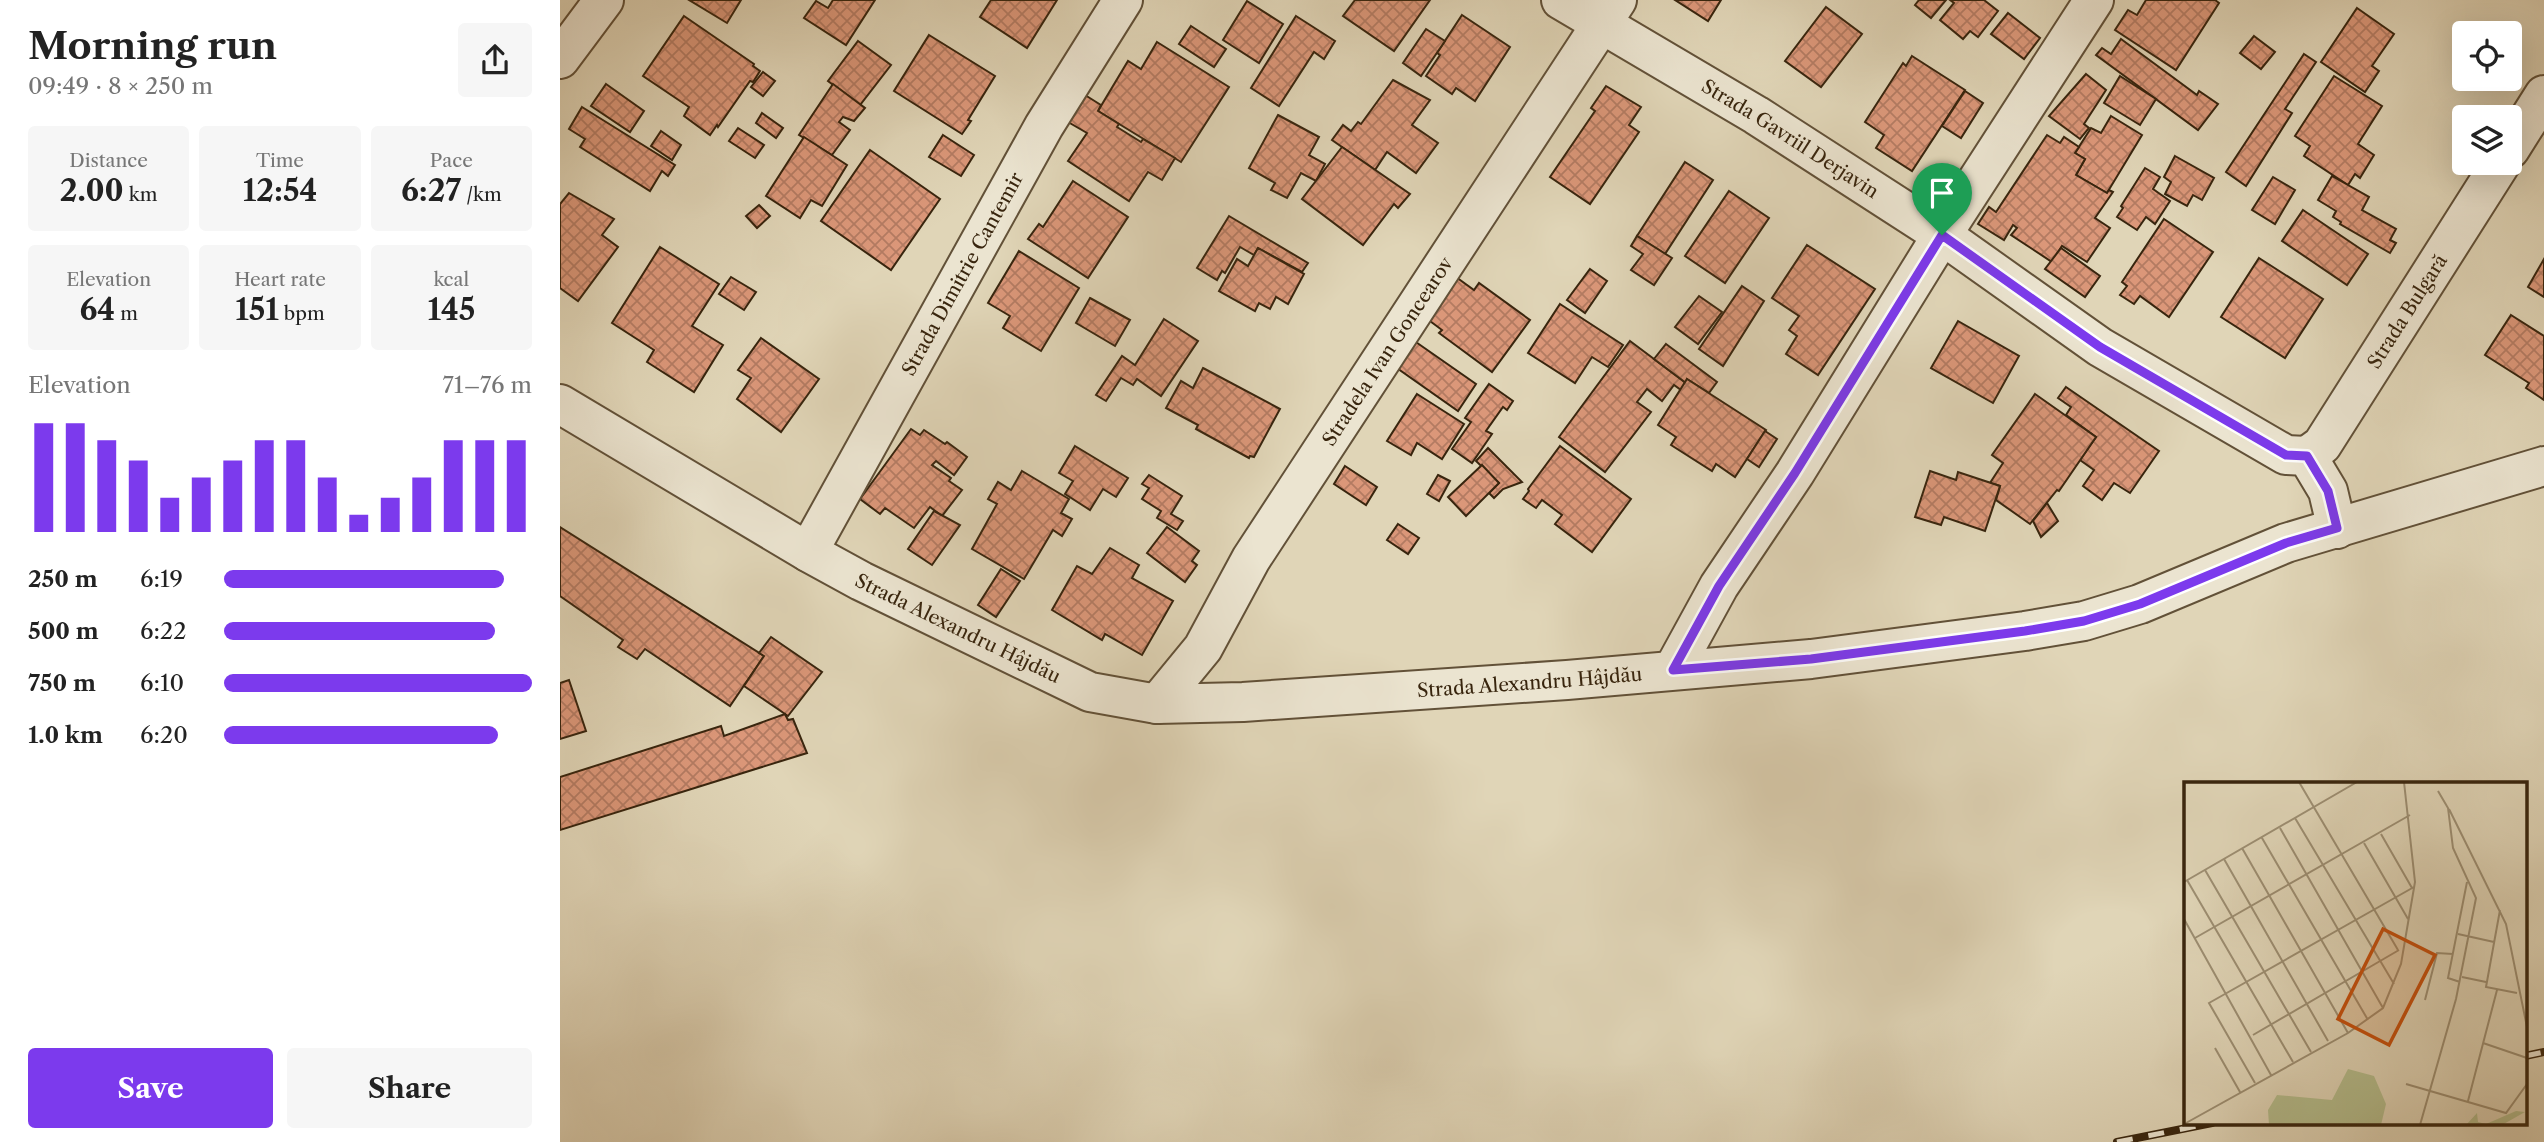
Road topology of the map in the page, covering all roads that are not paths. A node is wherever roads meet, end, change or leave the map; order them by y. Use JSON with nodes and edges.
{"nodes":[{"id":1,"x":604,"y":0,"type":"edge"},
{"id":2,"x":1123,"y":0,"type":"edge"},
{"id":3,"x":1561,"y":0,"type":"edge"},
{"id":4,"x":2094,"y":0,"type":"edge"},
{"id":5,"x":1609,"y":12,"type":"edge"},
{"id":6,"x":560,"y":59,"type":"edge"},
{"id":7,"x":2544,"y":95,"type":"edge"},
{"id":8,"x":2522,"y":130,"type":"edge"},
{"id":9,"x":2493,"y":175,"type":"edge"},
{"id":10,"x":1942,"y":235,"type":"junction"},
{"id":11,"x":560,"y":404,"type":"edge"},
{"id":12,"x":2307,"y":456,"type":"junction"},
{"id":13,"x":2544,"y":466,"type":"edge"},
{"id":14,"x":2337,"y":528,"type":"junction"},
{"id":15,"x":808,"y":552,"type":"junction"},
{"id":16,"x":1673,"y":670,"type":"junction"},
{"id":17,"x":1157,"y":704,"type":"junction"}],
"edges":[{"from":1,"to":6,"type":"street"},
{"from":2,"to":15,"type":"street","name":"Strada Dimitrie Cantemir"},
{"from":3,"to":5,"type":"street","name":"Strada Gavriil Derjavin"},
{"from":4,"to":10,"type":"street"},
{"from":5,"to":10,"type":"street","name":"Strada Gavriil Derjavin"},
{"from":5,"to":17,"type":"street","name":"Stradela Ivan Goncearov"},
{"from":7,"to":8,"type":"street"},
{"from":9,"to":12,"type":"street","name":"Strada Bulgară"},
{"from":10,"to":12,"type":"street","name":"Strada Gavriil Derjavin"},
{"from":10,"to":16,"type":"street"},
{"from":11,"to":15,"type":"street","name":"Strada Alexandru Hâjdău"},
{"from":12,"to":14,"type":"street"},
{"from":13,"to":14,"type":"street","name":"Strada Alexandru Hâjdău"},
{"from":14,"to":16,"type":"street","name":"Strada Alexandru Hâjdău"},
{"from":15,"to":17,"type":"street","name":"Strada Alexandru Hâjdău"},
{"from":16,"to":17,"type":"street","name":"Strada Alexandru Hâjdău"}]}
